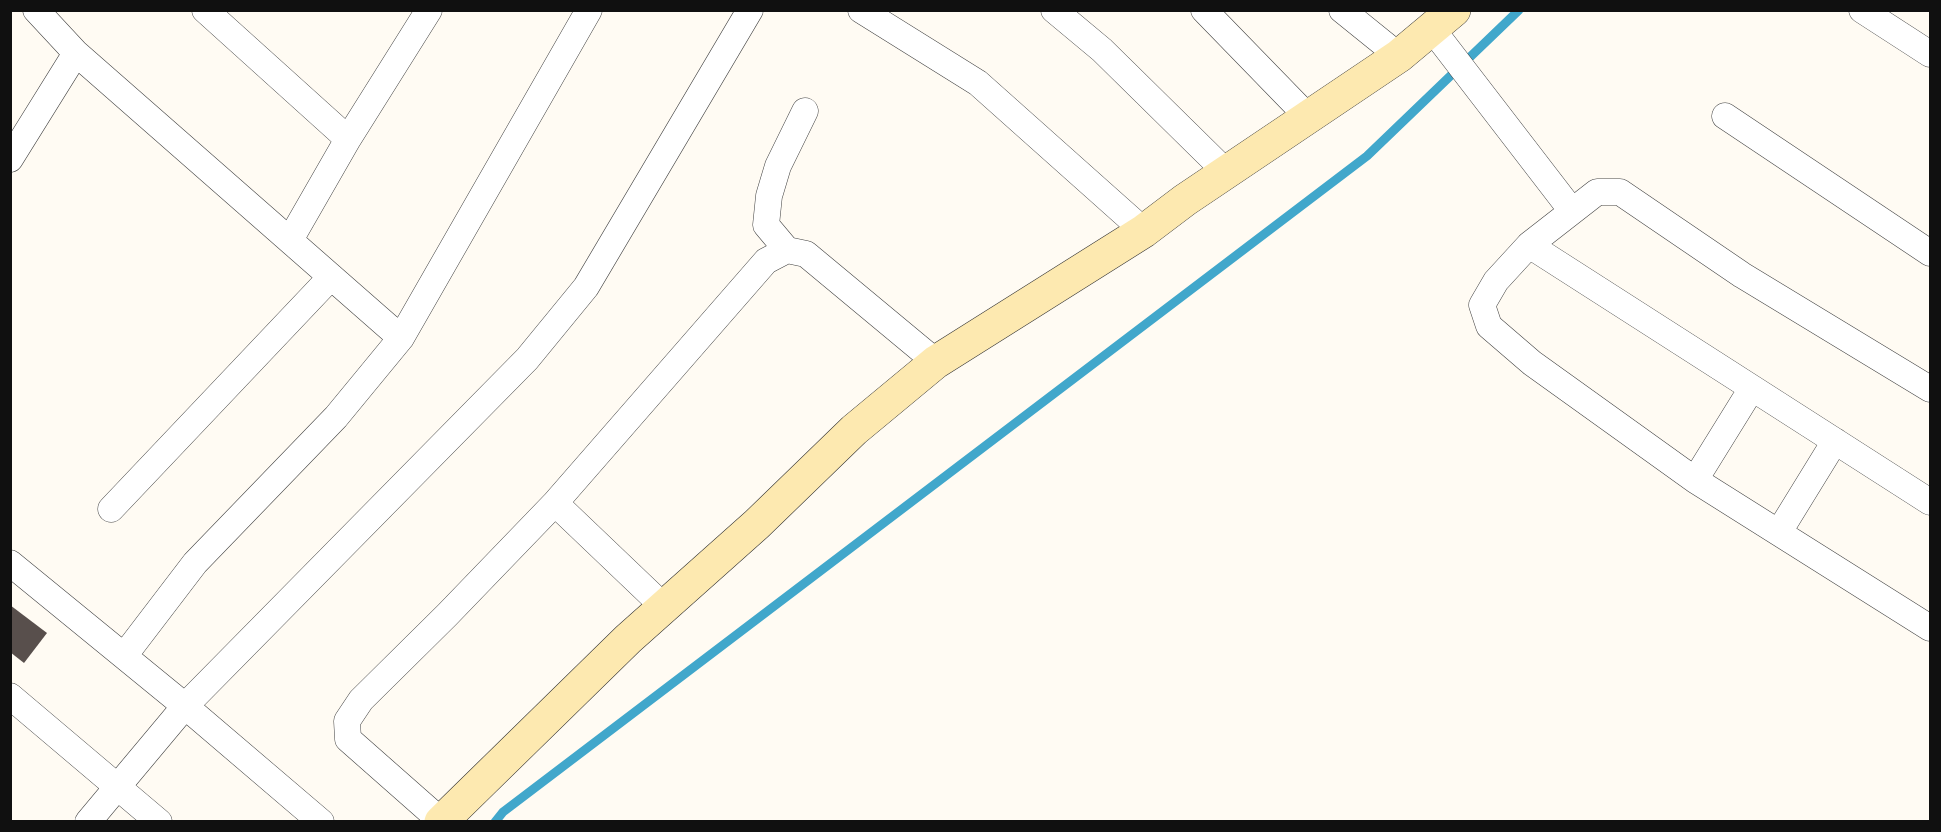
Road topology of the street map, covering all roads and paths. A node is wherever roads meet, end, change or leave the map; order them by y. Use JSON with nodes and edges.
{"nodes":[{"id":1,"x":36,"y":10,"type":"edge"},
{"id":2,"x":205,"y":10,"type":"edge"},
{"id":3,"x":429,"y":10,"type":"edge"},
{"id":4,"x":589,"y":10,"type":"edge"},
{"id":5,"x":750,"y":10,"type":"edge"},
{"id":6,"x":861,"y":10,"type":"edge"},
{"id":7,"x":1054,"y":10,"type":"edge"},
{"id":8,"x":1204,"y":10,"type":"edge"},
{"id":9,"x":1342,"y":10,"type":"edge"},
{"id":10,"x":1862,"y":10,"type":"edge"},
{"id":11,"x":1445,"y":30,"type":"edge"},
{"id":12,"x":76,"y":53,"type":"junction"},
{"id":13,"x":1930,"y":54,"type":"edge"},
{"id":14,"x":1399,"y":56,"type":"junction"},
{"id":15,"x":805,"y":111,"type":"dead end"},
{"id":16,"x":1725,"y":116,"type":"dead end"},
{"id":17,"x":1308,"y":117,"type":"junction"},
{"id":18,"x":348,"y":139,"type":"junction"},
{"id":19,"x":10,"y":159,"type":"edge"},
{"id":20,"x":1226,"y":172,"type":"junction"},
{"id":21,"x":1572,"y":211,"type":"junction"},
{"id":22,"x":1144,"y":231,"type":"junction"},
{"id":23,"x":290,"y":240,"type":"junction"},
{"id":24,"x":1529,"y":245,"type":"junction"},
{"id":25,"x":788,"y":250,"type":"junction"},
{"id":26,"x":1930,"y":253,"type":"edge"},
{"id":27,"x":332,"y":277,"type":"junction"},
{"id":28,"x":401,"y":338,"type":"junction"},
{"id":29,"x":936,"y":362,"type":"junction"},
{"id":30,"x":1752,"y":388,"type":"junction"},
{"id":31,"x":1930,"y":389,"type":"edge"},
{"id":32,"x":1835,"y":441,"type":"junction"},
{"id":33,"x":1695,"y":480,"type":"junction"},
{"id":34,"x":1930,"y":502,"type":"edge"},
{"id":35,"x":555,"y":503,"type":"junction"},
{"id":36,"x":111,"y":509,"type":"dead end"},
{"id":37,"x":1779,"y":532,"type":"junction"},
{"id":38,"x":10,"y":563,"type":"edge"},
{"id":39,"x":664,"y":607,"type":"junction"},
{"id":40,"x":1930,"y":628,"type":"edge"},
{"id":41,"x":124,"y":656,"type":"junction"},
{"id":42,"x":10,"y":696,"type":"edge"},
{"id":43,"x":185,"y":706,"type":"junction"},
{"id":44,"x":117,"y":787,"type":"junction"},
{"id":45,"x":441,"y":821,"type":"edge"},
{"id":46,"x":88,"y":822,"type":"edge"},
{"id":47,"x":159,"y":822,"type":"edge"},
{"id":48,"x":321,"y":822,"type":"edge"}],
"edges":[{"from":1,"to":12,"type":"street"},
{"from":2,"to":18,"type":"street"},
{"from":3,"to":18,"type":"street"},
{"from":4,"to":28,"type":"street"},
{"from":5,"to":43,"type":"street"},
{"from":6,"to":22,"type":"street"},
{"from":7,"to":20,"type":"street"},
{"from":8,"to":17,"type":"street"},
{"from":9,"to":14,"type":"street"},
{"from":10,"to":13,"type":"street"},
{"from":11,"to":14,"type":"street"},
{"from":11,"to":21,"type":"street"},
{"from":12,"to":19,"type":"street"},
{"from":12,"to":23,"type":"street"},
{"from":14,"to":17,"type":"street"},
{"from":15,"to":25,"type":"street"},
{"from":16,"to":26,"type":"street"},
{"from":17,"to":20,"type":"street"},
{"from":18,"to":23,"type":"street"},
{"from":20,"to":22,"type":"street"},
{"from":21,"to":24,"type":"street"},
{"from":21,"to":31,"type":"street"},
{"from":22,"to":29,"type":"street"},
{"from":23,"to":27,"type":"street"},
{"from":24,"to":30,"type":"street"},
{"from":24,"to":33,"type":"street"},
{"from":25,"to":29,"type":"street"},
{"from":25,"to":35,"type":"street"},
{"from":27,"to":28,"type":"street"},
{"from":27,"to":36,"type":"street"},
{"from":28,"to":41,"type":"street"},
{"from":29,"to":39,"type":"street"},
{"from":30,"to":32,"type":"street"},
{"from":30,"to":33,"type":"street"},
{"from":32,"to":34,"type":"street"},
{"from":32,"to":37,"type":"street"},
{"from":33,"to":37,"type":"street"},
{"from":35,"to":39,"type":"street"},
{"from":35,"to":45,"type":"street"},
{"from":37,"to":40,"type":"street"},
{"from":38,"to":41,"type":"street"},
{"from":39,"to":45,"type":"street"},
{"from":41,"to":43,"type":"street"},
{"from":42,"to":44,"type":"street"},
{"from":43,"to":44,"type":"street"},
{"from":43,"to":48,"type":"street"},
{"from":44,"to":46,"type":"street"},
{"from":44,"to":47,"type":"street"}]}
